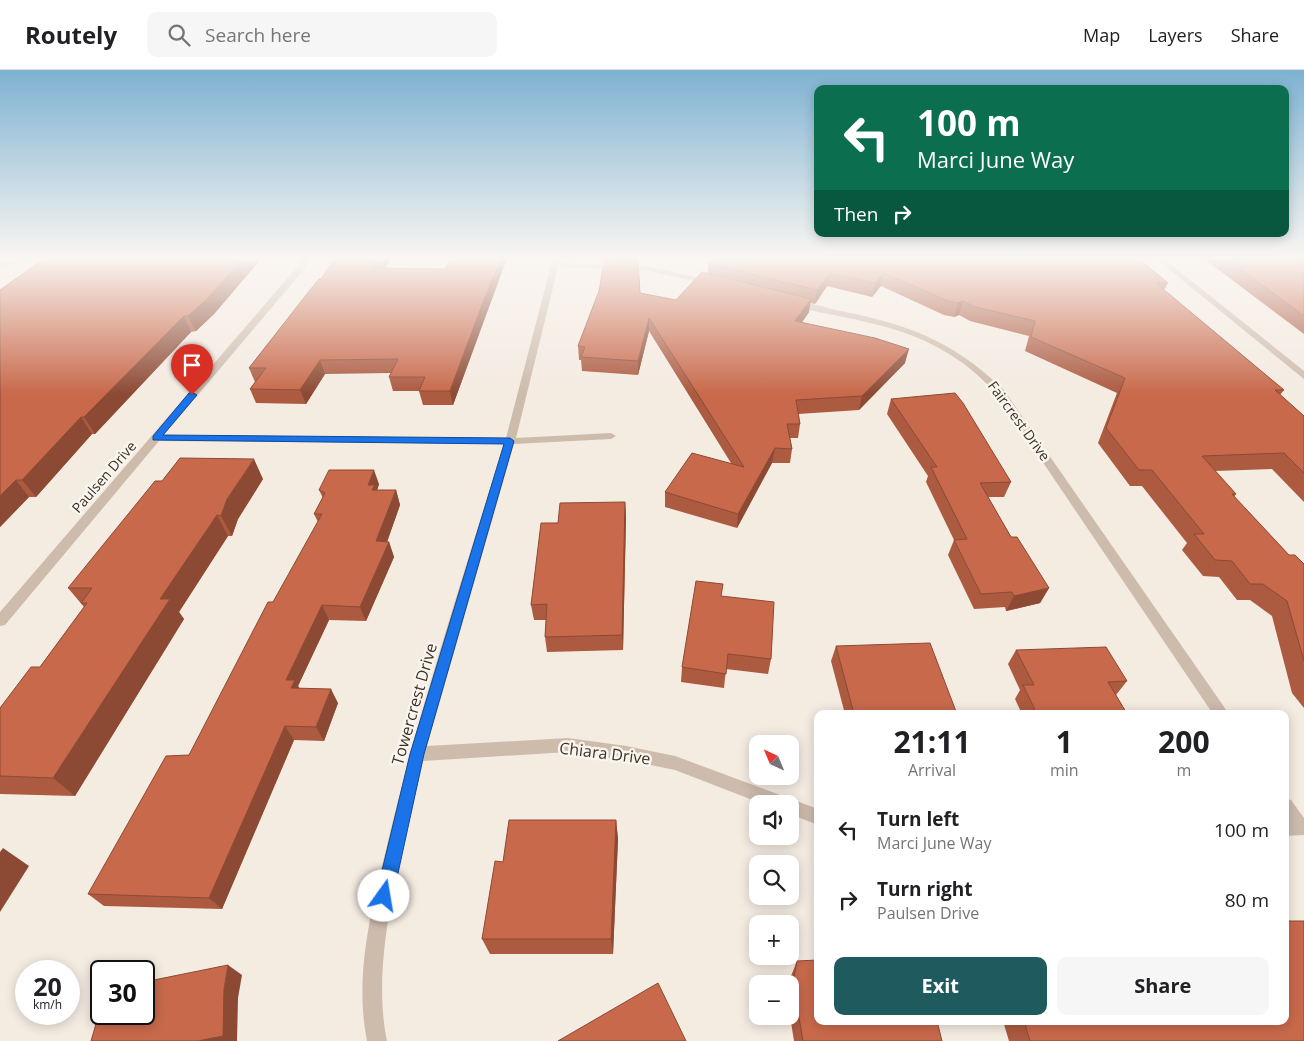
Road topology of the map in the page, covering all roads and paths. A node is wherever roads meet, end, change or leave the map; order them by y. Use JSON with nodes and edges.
{"nodes":[{"id":1,"x":270,"y":303,"type":"edge"},
{"id":2,"x":546,"y":303,"type":"edge"},
{"id":3,"x":788,"y":303,"type":"edge"},
{"id":4,"x":1214,"y":303,"type":"edge"},
{"id":5,"x":1304,"y":376,"type":"edge"},
{"id":6,"x":611,"y":436,"type":"dead end"},
{"id":7,"x":156,"y":438,"type":"junction"},
{"id":8,"x":510,"y":441,"type":"junction"},
{"id":9,"x":0,"y":621,"type":"edge"},
{"id":10,"x":1219,"y":710,"type":"edge"},
{"id":11,"x":417,"y":754,"type":"junction"},
{"id":12,"x":761,"y":795,"type":"edge"},
{"id":13,"x":799,"y":810,"type":"edge"},
{"id":14,"x":1289,"y":814,"type":"edge"},
{"id":15,"x":814,"y":815,"type":"edge"},
{"id":16,"x":1296,"y":827,"type":"edge"},
{"id":17,"x":377,"y":1041,"type":"edge"}],
"edges":[{"from":1,"to":7,"type":"street","name":"Paulsen Drive"},
{"from":2,"to":8,"type":"street","name":"Towercrest Drive"},
{"from":3,"to":10,"type":"street","name":"Faircrest Drive"},
{"from":4,"to":5,"type":"street"},
{"from":6,"to":8,"type":"street"},
{"from":7,"to":8,"type":"street"},
{"from":7,"to":9,"type":"street","name":"Paulsen Drive"},
{"from":8,"to":11,"type":"street","name":"Towercrest Drive"},
{"from":11,"to":12,"type":"street","name":"Chiara Drive"},
{"from":11,"to":17,"type":"street","name":"Towercrest Drive"},
{"from":13,"to":15,"type":"street"},
{"from":14,"to":16,"type":"street"}]}
